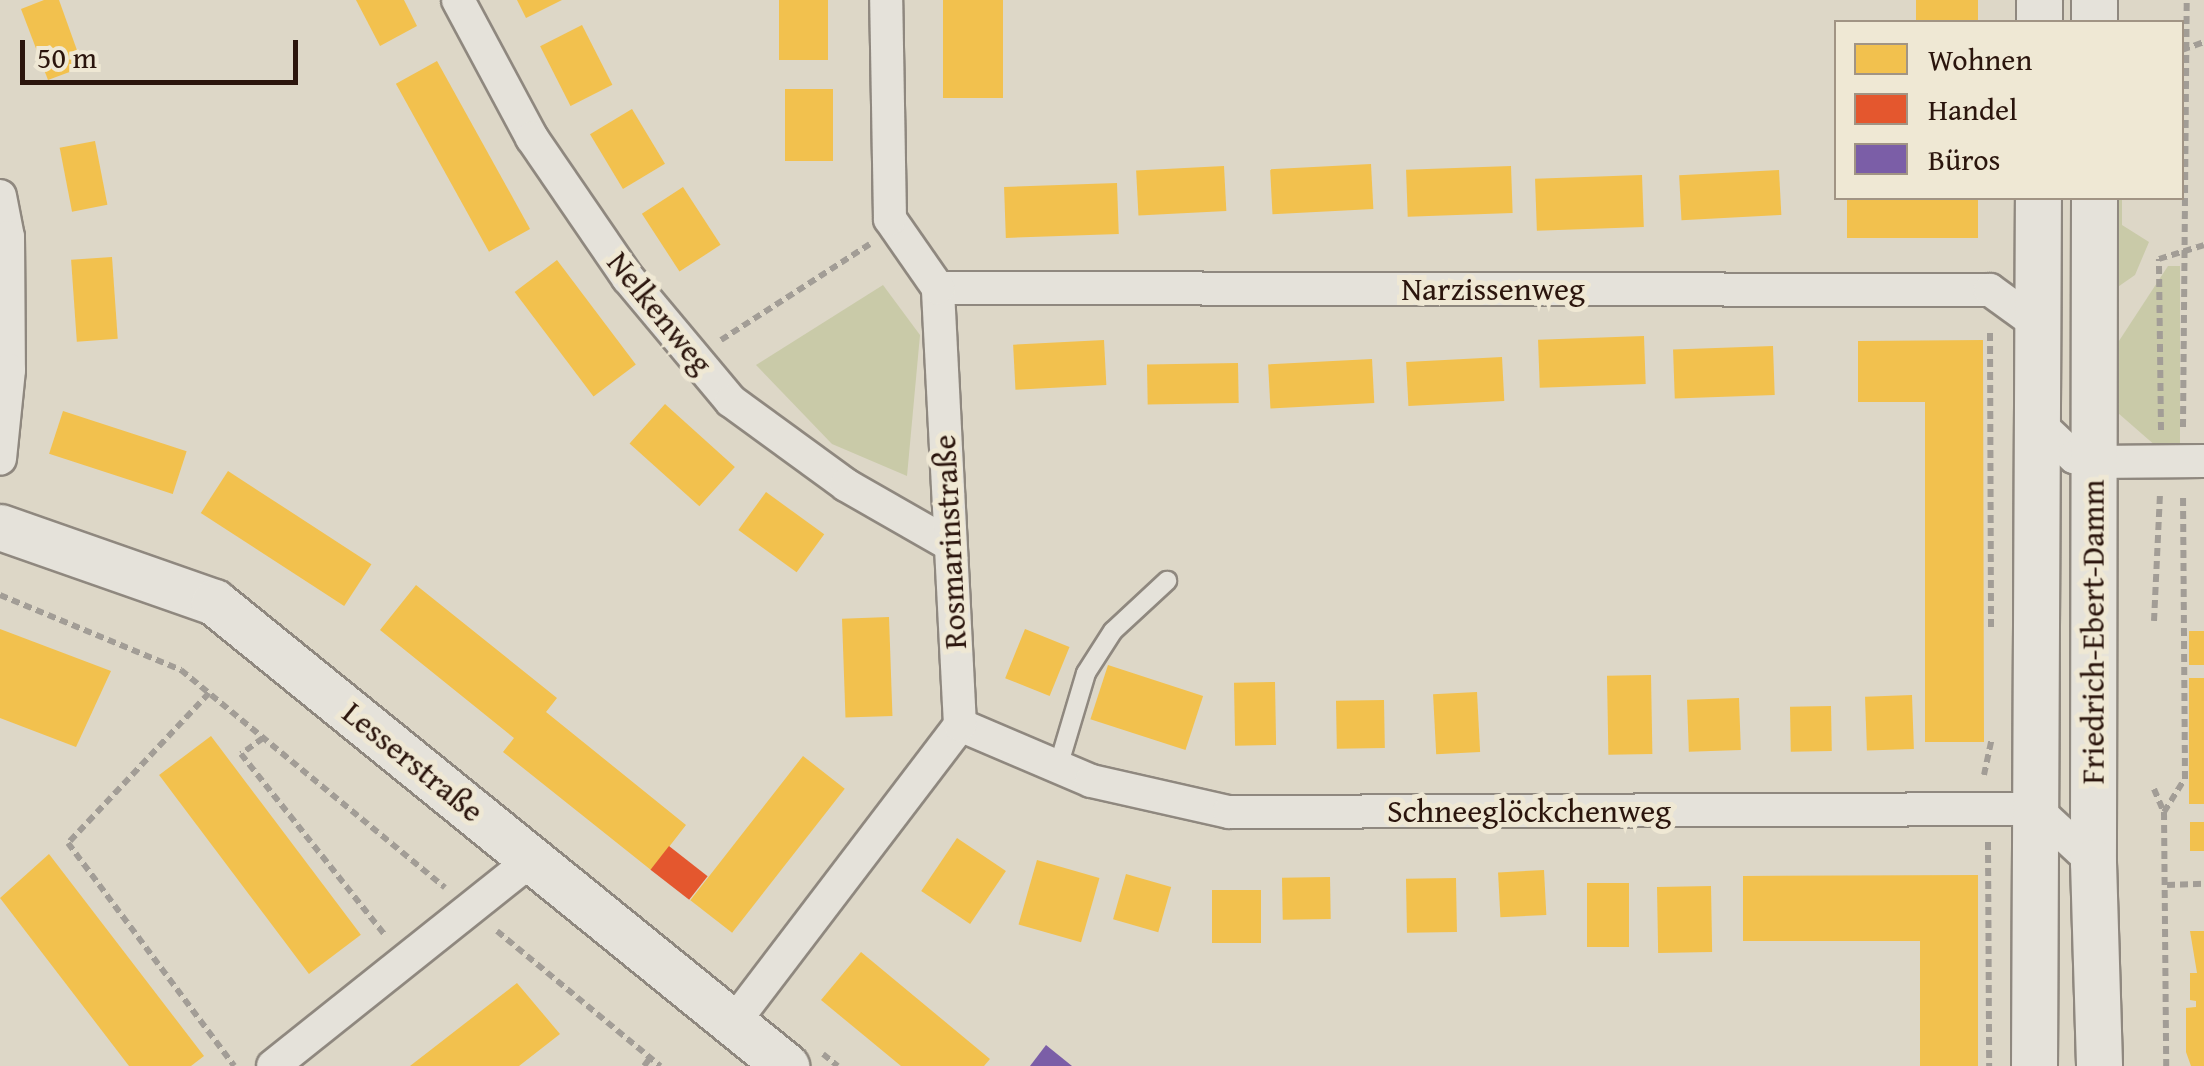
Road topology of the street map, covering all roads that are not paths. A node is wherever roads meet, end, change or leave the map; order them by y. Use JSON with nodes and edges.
{"nodes":[{"id":1,"x":458,"y":0,"type":"edge"},
{"id":2,"x":886,"y":0,"type":"edge"},
{"id":3,"x":0,"y":196,"type":"edge"},
{"id":4,"x":2038,"y":200,"type":"edge"},
{"id":5,"x":2094,"y":200,"type":"edge"},
{"id":6,"x":938,"y":288,"type":"junction"},
{"id":7,"x":2037,"y":324,"type":"junction"},
{"id":8,"x":2037,"y":422,"type":"junction"},
{"id":9,"x":0,"y":458,"type":"edge"},
{"id":10,"x":2092,"y":462,"type":"junction"},
{"id":11,"x":2190,"y":464,"type":"edge"},
{"id":12,"x":0,"y":528,"type":"edge"},
{"id":13,"x":949,"y":544,"type":"junction"},
{"id":14,"x":1167,"y":581,"type":"dead end"},
{"id":15,"x":960,"y":724,"type":"junction"},
{"id":16,"x":1058,"y":767,"type":"junction"},
{"id":17,"x":2036,"y":809,"type":"junction"},
{"id":18,"x":534,"y":858,"type":"junction"},
{"id":19,"x":2093,"y":862,"type":"junction"},
{"id":20,"x":734,"y":1022,"type":"junction"},
{"id":21,"x":273,"y":1066,"type":"edge"},
{"id":22,"x":786,"y":1066,"type":"edge"},
{"id":23,"x":2034,"y":1066,"type":"edge"},
{"id":24,"x":2099,"y":1066,"type":"edge"}],
"edges":[{"from":1,"to":13,"type":"street","name":"Nelkenweg"},
{"from":2,"to":6,"type":"street"},
{"from":3,"to":9,"type":"street"},
{"from":4,"to":7,"type":"main road","name":"Friedrich-Ebert-Damm"},
{"from":5,"to":10,"type":"main road","name":"Friedrich-Ebert-Damm"},
{"from":6,"to":7,"type":"street","name":"Narzissenweg"},
{"from":6,"to":13,"type":"street","name":"Rosmarinstraße"},
{"from":7,"to":8,"type":"main road","name":"Friedrich-Ebert-Damm"},
{"from":8,"to":10,"type":"street"},
{"from":8,"to":17,"type":"main road","name":"Friedrich-Ebert-Damm"},
{"from":10,"to":11,"type":"street"},
{"from":10,"to":19,"type":"main road","name":"Friedrich-Ebert-Damm"},
{"from":12,"to":18,"type":"main road","name":"Lesserstraße"},
{"from":13,"to":15,"type":"street","name":"Rosmarinstraße"},
{"from":14,"to":16,"type":"lane"},
{"from":15,"to":16,"type":"street","name":"Schneeglöckchenweg"},
{"from":15,"to":20,"type":"street"},
{"from":16,"to":17,"type":"street","name":"Schneeglöckchenweg"},
{"from":17,"to":19,"type":"street"},
{"from":17,"to":23,"type":"main road","name":"Friedrich-Ebert-Damm"},
{"from":18,"to":20,"type":"main road","name":"Lesserstraße"},
{"from":18,"to":21,"type":"street"},
{"from":19,"to":24,"type":"main road","name":"Friedrich-Ebert-Damm"},
{"from":20,"to":22,"type":"main road","name":"Lesserstraße"}]}
